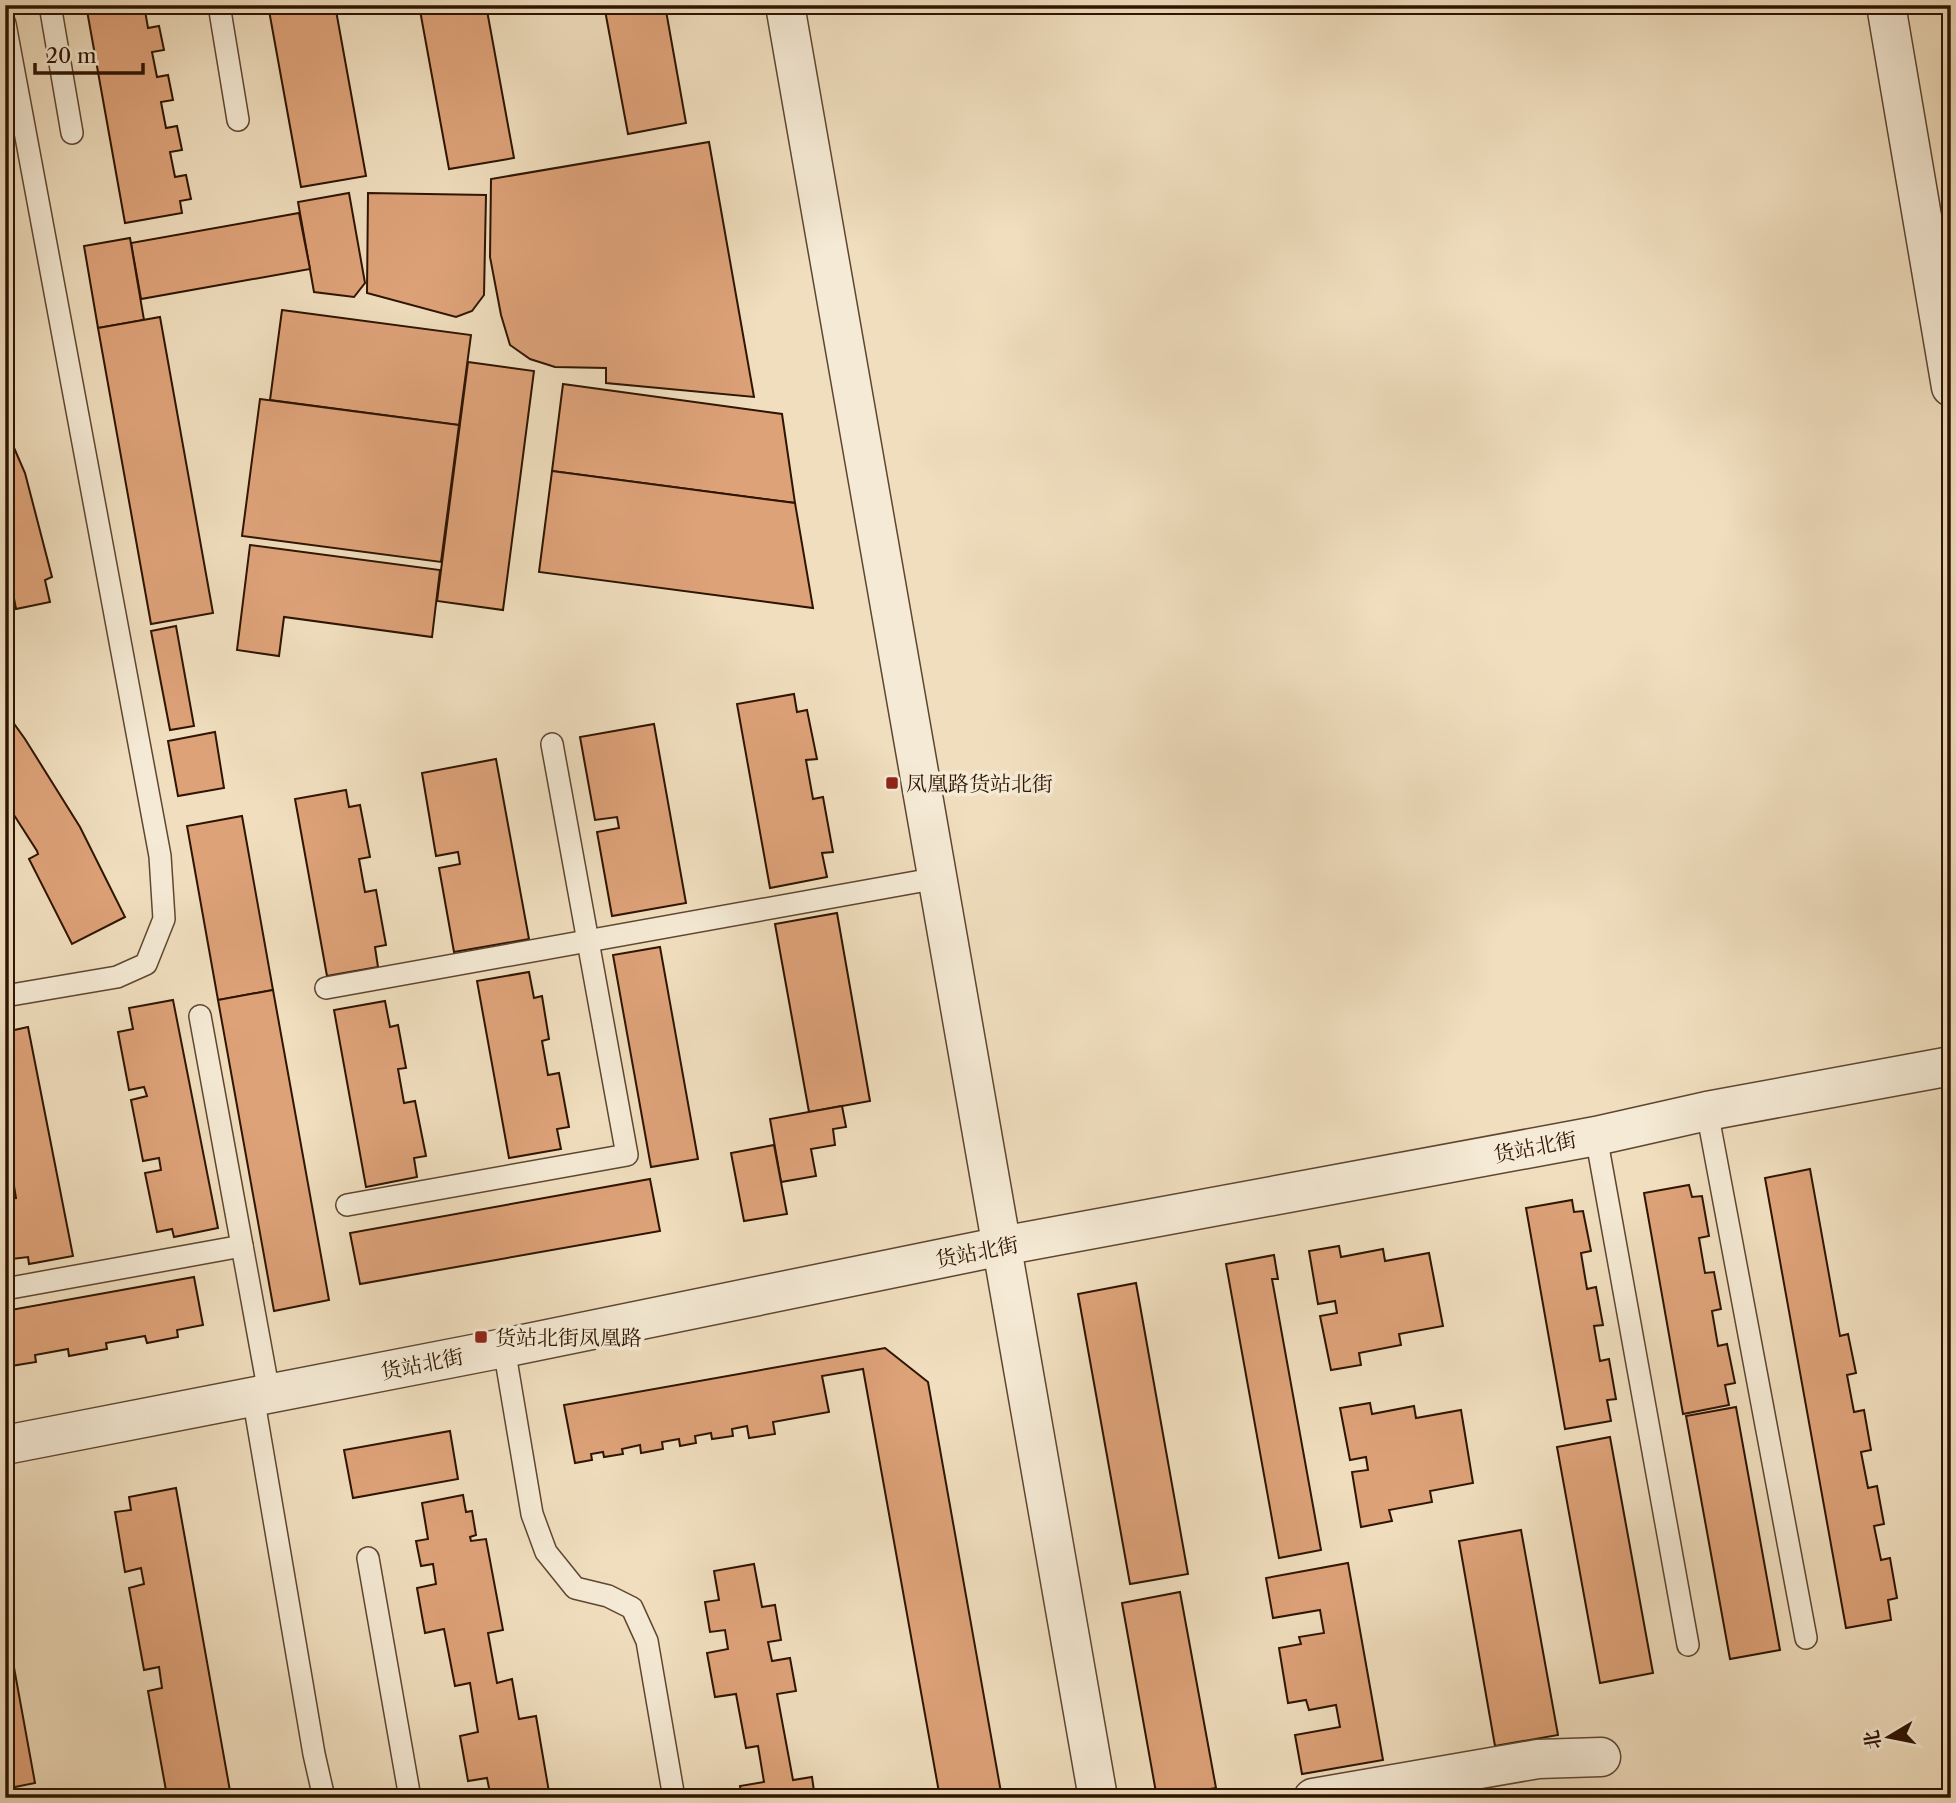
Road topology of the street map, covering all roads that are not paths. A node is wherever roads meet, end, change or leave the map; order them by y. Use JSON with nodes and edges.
{"nodes":[{"id":1,"x":50,"y":5,"type":"edge"},
{"id":2,"x":219,"y":5,"type":"edge"},
{"id":3,"x":785,"y":5,"type":"edge"},
{"id":4,"x":1886,"y":5,"type":"edge"},
{"id":5,"x":5,"y":24,"type":"edge"},
{"id":6,"x":238,"y":120,"type":"dead end"},
{"id":7,"x":72,"y":133,"type":"dead end"},
{"id":8,"x":1951,"y":387,"type":"edge"},
{"id":9,"x":552,"y":744,"type":"dead end"},
{"id":10,"x":938,"y":878,"type":"junction"},
{"id":11,"x":588,"y":941,"type":"junction"},
{"id":12,"x":326,"y":988,"type":"dead end"},
{"id":13,"x":5,"y":996,"type":"edge"},
{"id":14,"x":200,"y":1016,"type":"dead end"},
{"id":15,"x":1951,"y":1066,"type":"edge"},
{"id":16,"x":1707,"y":1111,"type":"junction"},
{"id":17,"x":1596,"y":1136,"type":"junction"},
{"id":18,"x":347,"y":1205,"type":"dead end"},
{"id":19,"x":242,"y":1246,"type":"junction"},
{"id":20,"x":1002,"y":1246,"type":"junction"},
{"id":21,"x":5,"y":1289,"type":"edge"},
{"id":22,"x":503,"y":1348,"type":"junction"},
{"id":23,"x":261,"y":1395,"type":"junction"},
{"id":24,"x":5,"y":1444,"type":"edge"},
{"id":25,"x":368,"y":1558,"type":"dead end"},
{"id":26,"x":1806,"y":1638,"type":"dead end"},
{"id":27,"x":1688,"y":1645,"type":"dead end"},
{"id":28,"x":1601,"y":1757,"type":"dead end"},
{"id":29,"x":324,"y":1798,"type":"edge"},
{"id":30,"x":410,"y":1798,"type":"edge"},
{"id":31,"x":674,"y":1798,"type":"edge"},
{"id":32,"x":1098,"y":1798,"type":"edge"},
{"id":33,"x":1313,"y":1798,"type":"edge"}],
"edges":[{"from":1,"to":7,"type":"lane"},
{"from":2,"to":6,"type":"lane"},
{"from":3,"to":10,"type":"street"},
{"from":4,"to":8,"type":"street"},
{"from":5,"to":13,"type":"lane"},
{"from":9,"to":11,"type":"lane"},
{"from":10,"to":11,"type":"lane"},
{"from":10,"to":20,"type":"street"},
{"from":11,"to":12,"type":"lane"},
{"from":11,"to":18,"type":"lane"},
{"from":14,"to":19,"type":"lane"},
{"from":15,"to":16,"type":"street","name":"货站北街"},
{"from":16,"to":17,"type":"street","name":"货站北街"},
{"from":16,"to":26,"type":"lane"},
{"from":17,"to":20,"type":"street","name":"货站北街"},
{"from":17,"to":27,"type":"lane"},
{"from":19,"to":21,"type":"lane"},
{"from":19,"to":23,"type":"lane"},
{"from":20,"to":22,"type":"street","name":"货站北街"},
{"from":20,"to":32,"type":"street"},
{"from":22,"to":23,"type":"street","name":"货站北街"},
{"from":22,"to":31,"type":"lane"},
{"from":23,"to":24,"type":"street","name":"货站北街"},
{"from":23,"to":29,"type":"lane"},
{"from":25,"to":30,"type":"lane"},
{"from":28,"to":33,"type":"street"}]}
